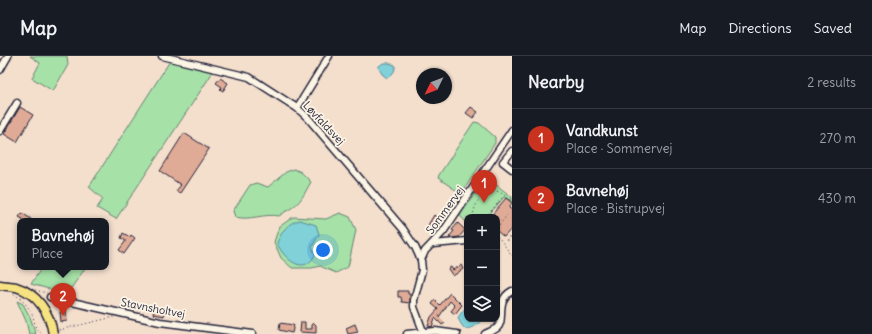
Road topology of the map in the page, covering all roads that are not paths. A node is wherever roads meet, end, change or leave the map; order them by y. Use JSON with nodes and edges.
{"nodes":[{"id":1,"x":8,"y":56,"type":"edge"},
{"id":2,"x":162,"y":56,"type":"edge"},
{"id":3,"x":329,"y":56,"type":"edge"},
{"id":4,"x":0,"y":70,"type":"edge"},
{"id":5,"x":18,"y":103,"type":"dead end"},
{"id":6,"x":297,"y":108,"type":"junction"},
{"id":7,"x":512,"y":130,"type":"edge"},
{"id":8,"x":0,"y":131,"type":"edge"},
{"id":9,"x":510,"y":138,"type":"edge"},
{"id":10,"x":512,"y":151,"type":"edge"},
{"id":11,"x":512,"y":169,"type":"edge"},
{"id":12,"x":464,"y":241,"type":"edge"},
{"id":13,"x":433,"y":244,"type":"junction"},
{"id":14,"x":415,"y":247,"type":"junction"},
{"id":15,"x":425,"y":251,"type":"junction"},
{"id":16,"x":421,"y":260,"type":"junction"},
{"id":17,"x":0,"y":285,"type":"edge"},
{"id":18,"x":512,"y":291,"type":"edge"},
{"id":19,"x":50,"y":297,"type":"dead end"},
{"id":20,"x":423,"y":331,"type":"junction"},
{"id":21,"x":498,"y":331,"type":"edge"},
{"id":22,"x":56,"y":332,"type":"edge"},
{"id":23,"x":46,"y":333,"type":"edge"},
{"id":24,"x":253,"y":334,"type":"edge"},
{"id":25,"x":407,"y":334,"type":"edge"},
{"id":26,"x":457,"y":334,"type":"edge"},
{"id":27,"x":485,"y":334,"type":"edge"}],
"edges":[{"from":1,"to":4,"type":"street"},
{"from":2,"to":6,"type":"street","name":"Løvfaldsvej"},
{"from":3,"to":6,"type":"street"},
{"from":5,"to":8,"type":"street"},
{"from":6,"to":14,"type":"street","name":"Løvfaldsvej"},
{"from":7,"to":9,"type":"street","name":"Sommervej"},
{"from":9,"to":13,"type":"street","name":"Sommervej"},
{"from":10,"to":11,"type":"street"},
{"from":12,"to":13,"type":"street"},
{"from":13,"to":15,"type":"street","name":"Sommervej"},
{"from":14,"to":15,"type":"street"},
{"from":14,"to":16,"type":"street","name":"Løvfaldsvej"},
{"from":15,"to":16,"type":"street","name":"Sommervej"},
{"from":16,"to":20,"type":"street","name":"Sommervej"},
{"from":17,"to":22,"type":"main road"},
{"from":17,"to":23,"type":"main road"},
{"from":18,"to":21,"type":"street"},
{"from":19,"to":24,"type":"street","name":"Stavnsholtvej"},
{"from":20,"to":25,"type":"street"},
{"from":20,"to":26,"type":"street"},
{"from":21,"to":27,"type":"street"}]}
